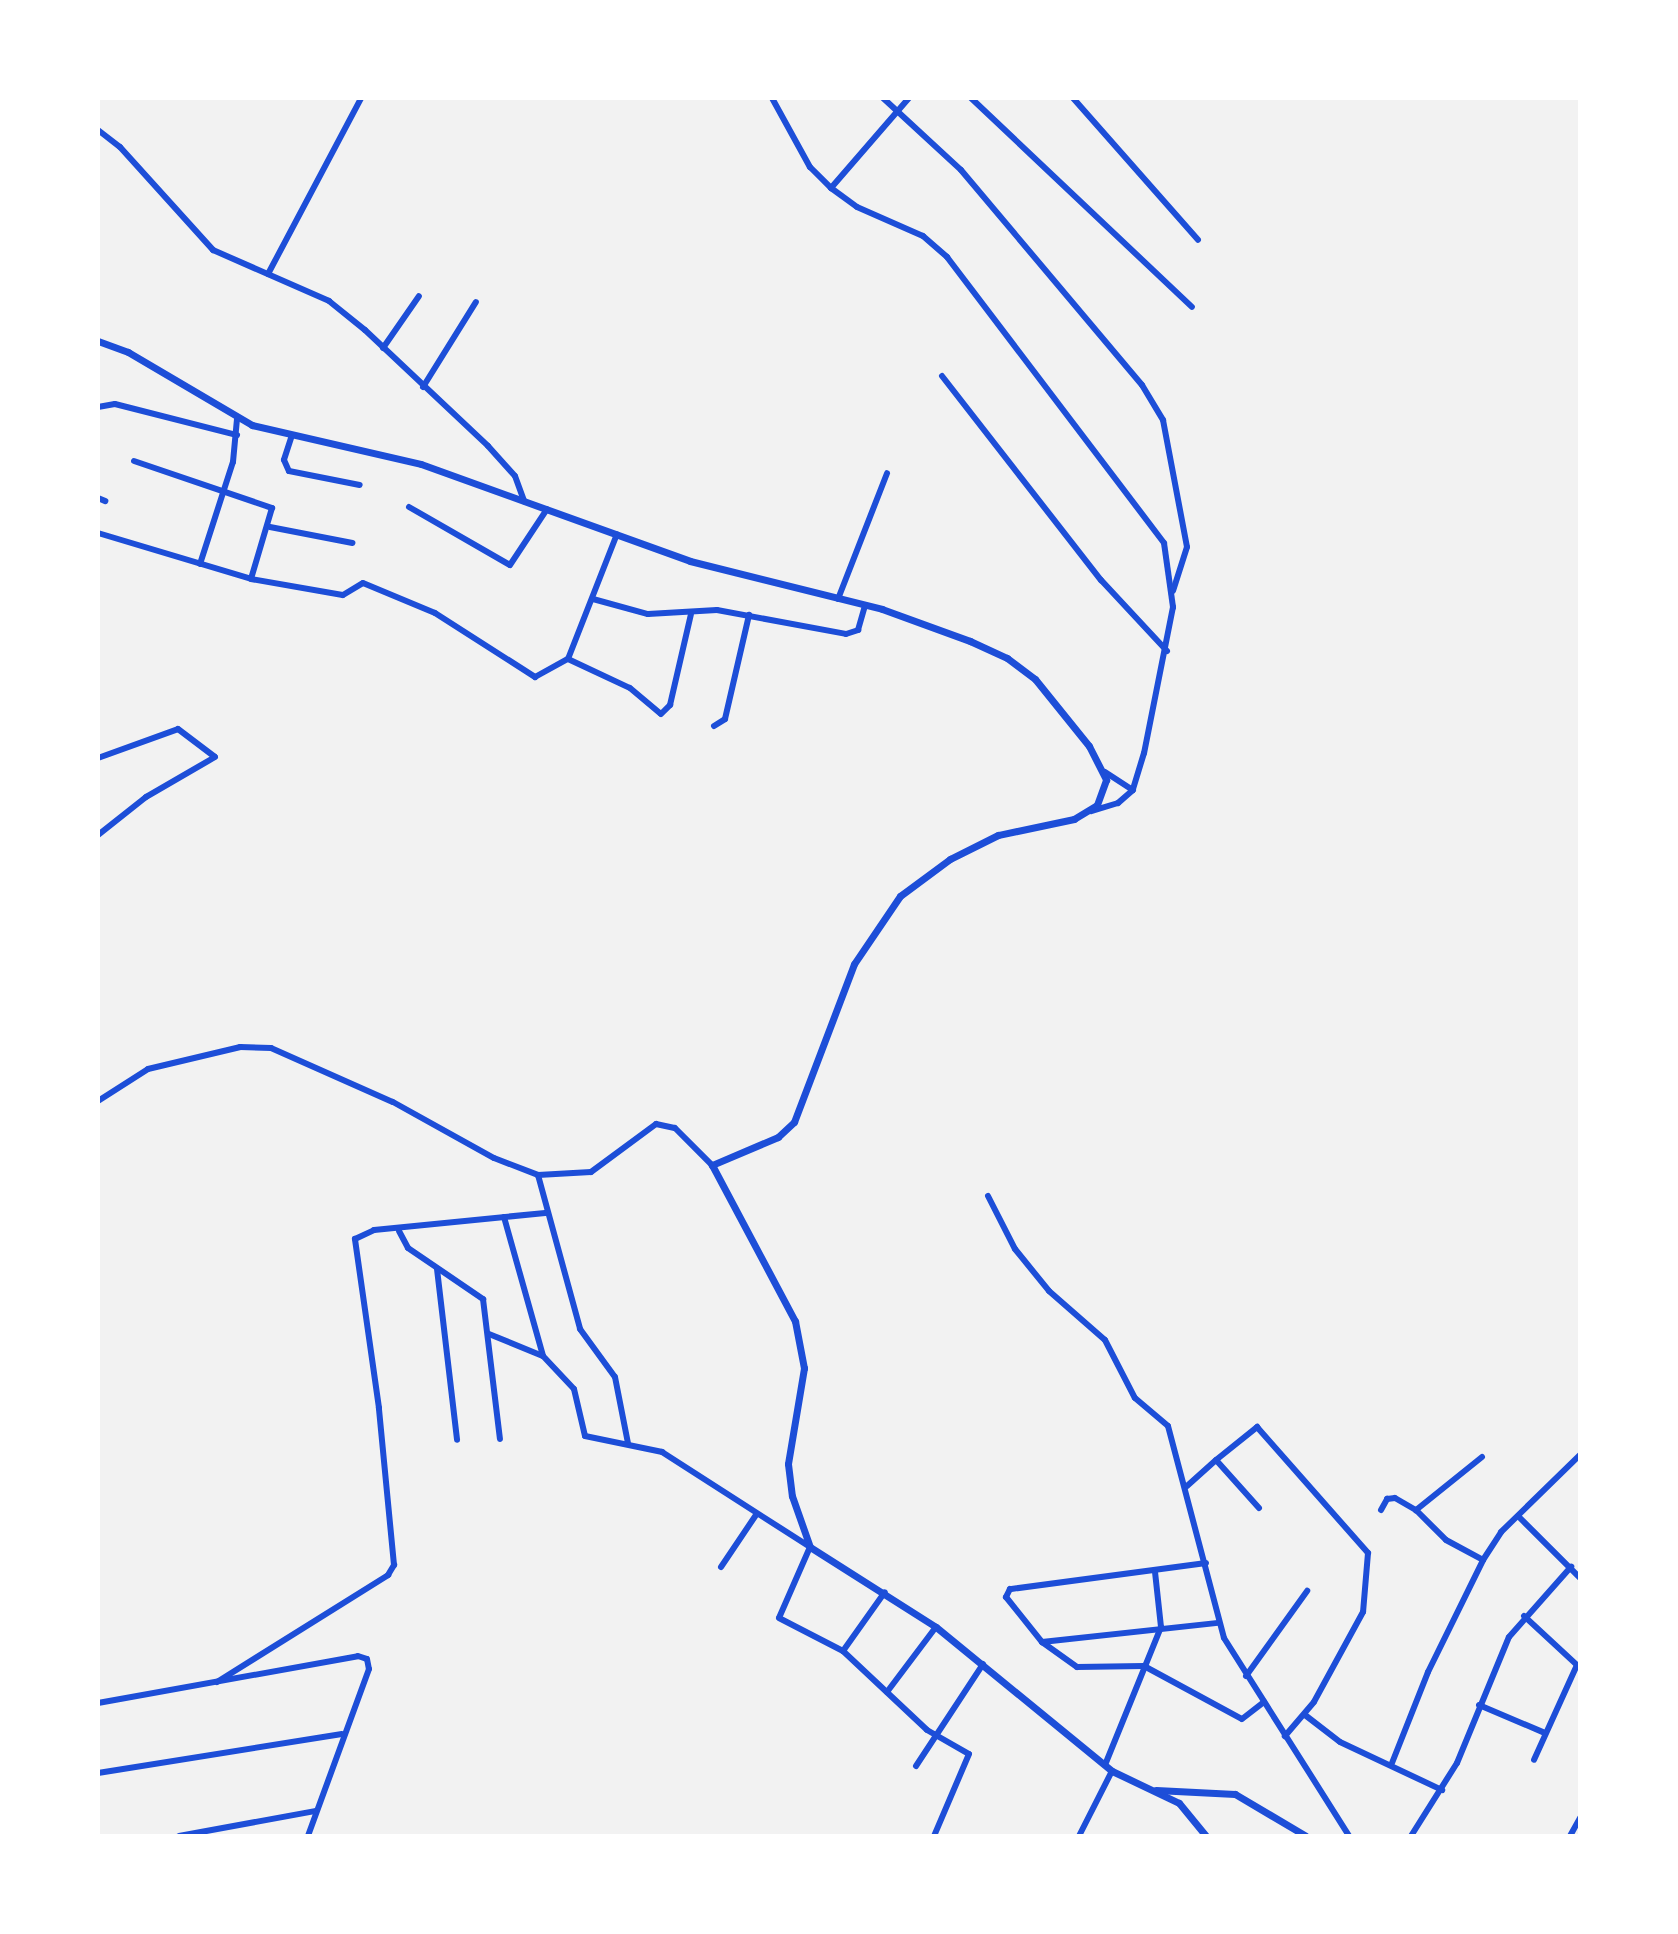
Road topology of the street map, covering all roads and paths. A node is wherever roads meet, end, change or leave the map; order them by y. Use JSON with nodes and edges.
{"nodes":[{"id":1,"x":361,"y":98,"type":"edge"},
{"id":2,"x":772,"y":98,"type":"edge"},
{"id":3,"x":883,"y":98,"type":"edge"},
{"id":4,"x":909,"y":98,"type":"edge"},
{"id":5,"x":971,"y":98,"type":"edge"},
{"id":6,"x":1073,"y":98,"type":"edge"},
{"id":7,"x":897,"y":111,"type":"junction"},
{"id":8,"x":98,"y":130,"type":"edge"},
{"id":9,"x":831,"y":188,"type":"junction"},
{"id":10,"x":1198,"y":240,"type":"dead end"},
{"id":11,"x":268,"y":274,"type":"junction"},
{"id":12,"x":419,"y":296,"type":"dead end"},
{"id":13,"x":476,"y":302,"type":"dead end"},
{"id":14,"x":1192,"y":307,"type":"dead end"},
{"id":15,"x":98,"y":341,"type":"edge"},
{"id":16,"x":383,"y":348,"type":"junction"},
{"id":17,"x":942,"y":376,"type":"dead end"},
{"id":18,"x":423,"y":387,"type":"junction"},
{"id":19,"x":98,"y":407,"type":"edge"},
{"id":20,"x":237,"y":419,"type":"junction"},
{"id":21,"x":237,"y":435,"type":"junction"},
{"id":22,"x":292,"y":435,"type":"junction"},
{"id":23,"x":134,"y":461,"type":"dead end"},
{"id":24,"x":887,"y":473,"type":"dead end"},
{"id":25,"x":360,"y":485,"type":"dead end"},
{"id":26,"x":223,"y":492,"type":"junction"},
{"id":27,"x":524,"y":501,"type":"junction"},
{"id":28,"x":409,"y":507,"type":"dead end"},
{"id":29,"x":547,"y":509,"type":"junction"},
{"id":30,"x":270,"y":527,"type":"junction"},
{"id":31,"x":98,"y":533,"type":"edge"},
{"id":32,"x":617,"y":534,"type":"junction"},
{"id":33,"x":352,"y":543,"type":"dead end"},
{"id":34,"x":200,"y":564,"type":"junction"},
{"id":35,"x":251,"y":579,"type":"junction"},
{"id":36,"x":1173,"y":591,"type":"junction"},
{"id":37,"x":593,"y":599,"type":"junction"},
{"id":38,"x":838,"y":599,"type":"junction"},
{"id":39,"x":865,"y":605,"type":"junction"},
{"id":40,"x":691,"y":614,"type":"junction"},
{"id":41,"x":749,"y":615,"type":"junction"},
{"id":42,"x":1167,"y":651,"type":"junction"},
{"id":43,"x":568,"y":659,"type":"junction"},
{"id":44,"x":714,"y":726,"type":"dead end"},
{"id":45,"x":98,"y":758,"type":"edge"},
{"id":46,"x":1105,"y":772,"type":"junction"},
{"id":47,"x":1133,"y":790,"type":"junction"},
{"id":48,"x":1091,"y":811,"type":"junction"},
{"id":49,"x":98,"y":835,"type":"edge"},
{"id":50,"x":98,"y":1101,"type":"edge"},
{"id":51,"x":712,"y":1165,"type":"junction"},
{"id":52,"x":538,"y":1175,"type":"junction"},
{"id":53,"x":988,"y":1196,"type":"dead end"},
{"id":54,"x":545,"y":1213,"type":"junction"},
{"id":55,"x":504,"y":1217,"type":"junction"},
{"id":56,"x":399,"y":1231,"type":"junction"},
{"id":57,"x":437,"y":1269,"type":"junction"},
{"id":58,"x":489,"y":1334,"type":"junction"},
{"id":59,"x":543,"y":1356,"type":"junction"},
{"id":60,"x":500,"y":1439,"type":"dead end"},
{"id":61,"x":457,"y":1440,"type":"dead end"},
{"id":62,"x":628,"y":1443,"type":"junction"},
{"id":63,"x":1580,"y":1455,"type":"edge"},
{"id":64,"x":1482,"y":1457,"type":"dead end"},
{"id":65,"x":1216,"y":1460,"type":"junction"},
{"id":66,"x":1187,"y":1486,"type":"junction"},
{"id":67,"x":1259,"y":1508,"type":"dead end"},
{"id":68,"x":1381,"y":1510,"type":"dead end"},
{"id":69,"x":1416,"y":1510,"type":"junction"},
{"id":70,"x":756,"y":1515,"type":"junction"},
{"id":71,"x":1518,"y":1516,"type":"junction"},
{"id":72,"x":810,"y":1547,"type":"junction"},
{"id":73,"x":1483,"y":1560,"type":"junction"},
{"id":74,"x":1206,"y":1563,"type":"junction"},
{"id":75,"x":721,"y":1567,"type":"dead end"},
{"id":76,"x":1571,"y":1567,"type":"junction"},
{"id":77,"x":1155,"y":1572,"type":"junction"},
{"id":78,"x":1580,"y":1578,"type":"edge"},
{"id":79,"x":1307,"y":1591,"type":"dead end"},
{"id":80,"x":885,"y":1592,"type":"junction"},
{"id":81,"x":1524,"y":1616,"type":"junction"},
{"id":82,"x":1218,"y":1623,"type":"junction"},
{"id":83,"x":936,"y":1627,"type":"junction"},
{"id":84,"x":1161,"y":1627,"type":"junction"},
{"id":85,"x":1042,"y":1642,"type":"junction"},
{"id":86,"x":843,"y":1651,"type":"junction"},
{"id":87,"x":983,"y":1664,"type":"junction"},
{"id":88,"x":1144,"y":1666,"type":"junction"},
{"id":89,"x":1246,"y":1676,"type":"junction"},
{"id":90,"x":217,"y":1682,"type":"junction"},
{"id":91,"x":887,"y":1692,"type":"junction"},
{"id":92,"x":1264,"y":1702,"type":"junction"},
{"id":93,"x":98,"y":1703,"type":"edge"},
{"id":94,"x":1479,"y":1705,"type":"junction"},
{"id":95,"x":1305,"y":1715,"type":"junction"},
{"id":96,"x":1545,"y":1733,"type":"junction"},
{"id":97,"x":342,"y":1734,"type":"junction"},
{"id":98,"x":935,"y":1734,"type":"junction"},
{"id":99,"x":1285,"y":1736,"type":"junction"},
{"id":100,"x":1534,"y":1760,"type":"dead end"},
{"id":101,"x":1392,"y":1763,"type":"junction"},
{"id":102,"x":916,"y":1766,"type":"dead end"},
{"id":103,"x":1108,"y":1768,"type":"junction"},
{"id":104,"x":98,"y":1773,"type":"edge"},
{"id":105,"x":1154,"y":1790,"type":"junction"},
{"id":106,"x":1442,"y":1790,"type":"junction"},
{"id":107,"x":315,"y":1811,"type":"junction"},
{"id":108,"x":1580,"y":1818,"type":"edge"},
{"id":109,"x":179,"y":1836,"type":"edge"},
{"id":110,"x":308,"y":1836,"type":"edge"},
{"id":111,"x":934,"y":1836,"type":"edge"},
{"id":112,"x":1079,"y":1836,"type":"edge"},
{"id":113,"x":1206,"y":1836,"type":"edge"},
{"id":114,"x":1306,"y":1836,"type":"edge"},
{"id":115,"x":1349,"y":1836,"type":"edge"},
{"id":116,"x":1411,"y":1836,"type":"edge"},
{"id":117,"x":1570,"y":1836,"type":"edge"}],
"edges":[{"from":1,"to":11,"type":"street"},
{"from":2,"to":9,"type":"street"},
{"from":3,"to":7,"type":"street"},
{"from":4,"to":7,"type":"street"},
{"from":5,"to":14,"type":"street"},
{"from":6,"to":10,"type":"street"},
{"from":7,"to":9,"type":"street"},
{"from":7,"to":36,"type":"street"},
{"from":8,"to":11,"type":"street"},
{"from":9,"to":36,"type":"street"},
{"from":11,"to":16,"type":"street"},
{"from":12,"to":16,"type":"street"},
{"from":13,"to":18,"type":"street"},
{"from":15,"to":20,"type":"street"},
{"from":16,"to":18,"type":"street"},
{"from":17,"to":42,"type":"street"},
{"from":18,"to":27,"type":"street"},
{"from":19,"to":21,"type":"street"},
{"from":20,"to":21,"type":"street"},
{"from":20,"to":22,"type":"street"},
{"from":21,"to":26,"type":"street"},
{"from":22,"to":25,"type":"street"},
{"from":22,"to":27,"type":"street"},
{"from":23,"to":26,"type":"street"},
{"from":24,"to":38,"type":"street"},
{"from":26,"to":30,"type":"street"},
{"from":26,"to":34,"type":"street"},
{"from":27,"to":29,"type":"street"},
{"from":28,"to":29,"type":"street"},
{"from":29,"to":32,"type":"street"},
{"from":30,"to":33,"type":"street"},
{"from":30,"to":35,"type":"street"},
{"from":31,"to":34,"type":"street"},
{"from":32,"to":37,"type":"street"},
{"from":32,"to":38,"type":"street"},
{"from":34,"to":35,"type":"street"},
{"from":35,"to":43,"type":"street"},
{"from":36,"to":42,"type":"street"},
{"from":37,"to":40,"type":"street"},
{"from":37,"to":43,"type":"street"},
{"from":38,"to":39,"type":"street"},
{"from":39,"to":41,"type":"street"},
{"from":39,"to":46,"type":"street"},
{"from":40,"to":41,"type":"street"},
{"from":40,"to":43,"type":"street"},
{"from":41,"to":44,"type":"street"},
{"from":42,"to":47,"type":"street"},
{"from":45,"to":49,"type":"street"},
{"from":46,"to":47,"type":"street"},
{"from":46,"to":48,"type":"street"},
{"from":47,"to":48,"type":"street"},
{"from":48,"to":51,"type":"street"},
{"from":50,"to":52,"type":"street"},
{"from":51,"to":52,"type":"street"},
{"from":51,"to":72,"type":"street"},
{"from":52,"to":54,"type":"street"},
{"from":53,"to":66,"type":"street"},
{"from":54,"to":55,"type":"street"},
{"from":54,"to":62,"type":"street"},
{"from":55,"to":56,"type":"street"},
{"from":55,"to":59,"type":"street"},
{"from":56,"to":57,"type":"street"},
{"from":56,"to":90,"type":"street"},
{"from":57,"to":58,"type":"street"},
{"from":57,"to":61,"type":"street"},
{"from":58,"to":59,"type":"street"},
{"from":58,"to":60,"type":"street"},
{"from":59,"to":62,"type":"street"},
{"from":62,"to":70,"type":"street"},
{"from":63,"to":71,"type":"street"},
{"from":64,"to":69,"type":"street"},
{"from":65,"to":66,"type":"street"},
{"from":65,"to":67,"type":"street"},
{"from":65,"to":95,"type":"street"},
{"from":66,"to":74,"type":"street"},
{"from":68,"to":69,"type":"street"},
{"from":69,"to":73,"type":"street"},
{"from":70,"to":72,"type":"street"},
{"from":70,"to":75,"type":"street"},
{"from":71,"to":73,"type":"street"},
{"from":71,"to":76,"type":"street"},
{"from":72,"to":80,"type":"street"},
{"from":72,"to":86,"type":"street"},
{"from":73,"to":101,"type":"street"},
{"from":74,"to":77,"type":"street"},
{"from":74,"to":82,"type":"street"},
{"from":76,"to":78,"type":"street"},
{"from":76,"to":81,"type":"street"},
{"from":77,"to":84,"type":"street"},
{"from":77,"to":85,"type":"street"},
{"from":79,"to":89,"type":"street"},
{"from":80,"to":83,"type":"street"},
{"from":80,"to":86,"type":"street"},
{"from":81,"to":94,"type":"street"},
{"from":81,"to":96,"type":"street"},
{"from":82,"to":84,"type":"street"},
{"from":82,"to":89,"type":"street"},
{"from":83,"to":87,"type":"street"},
{"from":83,"to":91,"type":"street"},
{"from":84,"to":85,"type":"street"},
{"from":84,"to":88,"type":"street"},
{"from":85,"to":88,"type":"street"},
{"from":86,"to":91,"type":"street"},
{"from":87,"to":98,"type":"street"},
{"from":87,"to":103,"type":"street"},
{"from":88,"to":92,"type":"street"},
{"from":88,"to":103,"type":"street"},
{"from":89,"to":92,"type":"street"},
{"from":90,"to":93,"type":"street"},
{"from":90,"to":97,"type":"street"},
{"from":91,"to":98,"type":"street"},
{"from":92,"to":99,"type":"street"},
{"from":94,"to":96,"type":"street"},
{"from":94,"to":106,"type":"street"},
{"from":95,"to":99,"type":"street"},
{"from":95,"to":101,"type":"street"},
{"from":96,"to":100,"type":"street"},
{"from":97,"to":104,"type":"street"},
{"from":97,"to":107,"type":"street"},
{"from":98,"to":102,"type":"street"},
{"from":98,"to":111,"type":"street"},
{"from":99,"to":115,"type":"street"},
{"from":101,"to":106,"type":"street"},
{"from":103,"to":105,"type":"street"},
{"from":103,"to":112,"type":"street"},
{"from":105,"to":113,"type":"street"},
{"from":105,"to":114,"type":"street"},
{"from":106,"to":116,"type":"street"},
{"from":107,"to":109,"type":"street"},
{"from":107,"to":110,"type":"street"},
{"from":108,"to":117,"type":"street"}]}
